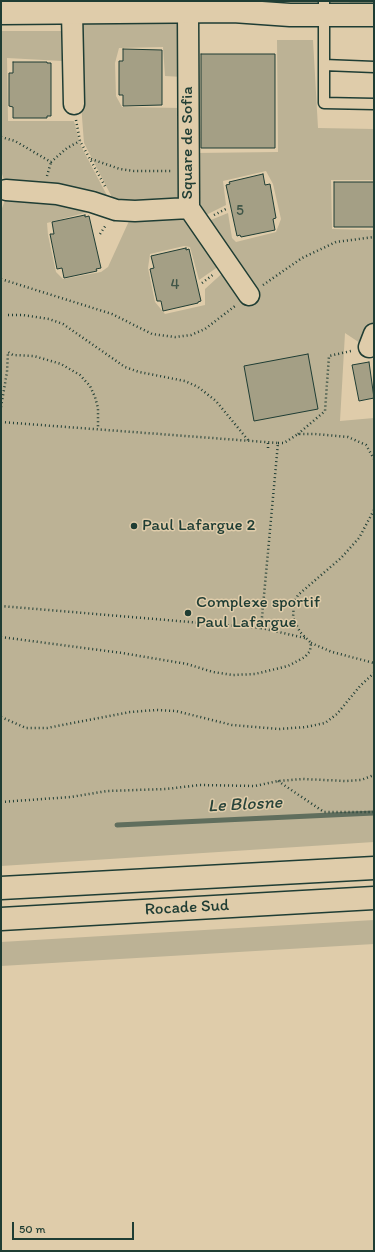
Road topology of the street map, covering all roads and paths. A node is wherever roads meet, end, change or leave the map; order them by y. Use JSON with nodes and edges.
{"nodes":[{"id":1,"x":324,"y":8,"type":"edge"},
{"id":2,"x":1,"y":12,"type":"edge"},
{"id":3,"x":72,"y":12,"type":"junction"},
{"id":4,"x":188,"y":12,"type":"junction"},
{"id":5,"x":374,"y":15,"type":"edge"},
{"id":6,"x":324,"y":65,"type":"junction"},
{"id":7,"x":374,"y":67,"type":"edge"},
{"id":8,"x":74,"y":104,"type":"joint"},
{"id":9,"x":374,"y":104,"type":"edge"},
{"id":10,"x":1,"y":137,"type":"edge"},
{"id":11,"x":80,"y":141,"type":"junction"},
{"id":12,"x":91,"y":159,"type":"junction"},
{"id":13,"x":189,"y":170,"type":"junction"},
{"id":14,"x":6,"y":190,"type":"dead end"},
{"id":15,"x":189,"y":208,"type":"junction"},
{"id":16,"x":116,"y":210,"type":"junction"},
{"id":17,"x":374,"y":237,"type":"edge"},
{"id":18,"x":1,"y":279,"type":"edge"},
{"id":19,"x":249,"y":295,"type":"junction"},
{"id":20,"x":8,"y":315,"type":"dead end"},
{"id":21,"x":372,"y":340,"type":"edge"},
{"id":22,"x":1,"y":407,"type":"edge"},
{"id":23,"x":1,"y":422,"type":"edge"},
{"id":24,"x":98,"y":428,"type":"junction"},
{"id":25,"x":298,"y":434,"type":"junction"},
{"id":26,"x":248,"y":440,"type":"junction"},
{"id":27,"x":268,"y":442,"type":"junction"},
{"id":28,"x":278,"y":442,"type":"junction"},
{"id":29,"x":268,"y":448,"type":"dead end"},
{"id":30,"x":374,"y":459,"type":"edge"},
{"id":31,"x":374,"y":510,"type":"edge"},
{"id":32,"x":1,"y":606,"type":"edge"},
{"id":33,"x":261,"y":628,"type":"junction"},
{"id":34,"x":1,"y":637,"type":"edge"},
{"id":35,"x":305,"y":638,"type":"junction"},
{"id":36,"x":311,"y":643,"type":"junction"},
{"id":37,"x":374,"y":663,"type":"edge"},
{"id":38,"x":374,"y":673,"type":"edge"},
{"id":39,"x":1,"y":717,"type":"edge"},
{"id":40,"x":374,"y":775,"type":"edge"},
{"id":41,"x":278,"y":781,"type":"junction"},
{"id":42,"x":1,"y":802,"type":"edge"},
{"id":43,"x":374,"y":812,"type":"edge"},
{"id":44,"x":374,"y":868,"type":"edge"},
{"id":45,"x":1,"y":888,"type":"edge"},
{"id":46,"x":374,"y":898,"type":"edge"},
{"id":47,"x":1,"y":918,"type":"edge"}],
"edges":[{"from":1,"to":4,"type":"main road"},
{"from":1,"to":5,"type":"main road"},
{"from":1,"to":6,"type":"lane"},
{"from":2,"to":3,"type":"main road"},
{"from":3,"to":4,"type":"main road"},
{"from":3,"to":8,"type":"street"},
{"from":4,"to":13,"type":"street","name":"Square de Sofia"},
{"from":6,"to":7,"type":"lane"},
{"from":6,"to":9,"type":"lane"},
{"from":8,"to":11,"type":"path"},
{"from":10,"to":11,"type":"path"},
{"from":11,"to":12,"type":"path"},
{"from":12,"to":13,"type":"path"},
{"from":12,"to":16,"type":"path"},
{"from":13,"to":15,"type":"street","name":"Square de Sofia"},
{"from":14,"to":16,"type":"street","name":"Square de Sofia"},
{"from":15,"to":16,"type":"street","name":"Square de Sofia"},
{"from":15,"to":19,"type":"street"},
{"from":17,"to":19,"type":"path"},
{"from":18,"to":19,"type":"path"},
{"from":20,"to":26,"type":"path"},
{"from":21,"to":25,"type":"path"},
{"from":22,"to":24,"type":"path"},
{"from":23,"to":24,"type":"path"},
{"from":24,"to":26,"type":"path"},
{"from":25,"to":28,"type":"path"},
{"from":25,"to":30,"type":"path"},
{"from":26,"to":27,"type":"path"},
{"from":27,"to":28,"type":"path"},
{"from":27,"to":29,"type":"path"},
{"from":28,"to":33,"type":"path"},
{"from":31,"to":35,"type":"path"},
{"from":32,"to":33,"type":"path"},
{"from":33,"to":35,"type":"path"},
{"from":34,"to":36,"type":"path"},
{"from":35,"to":36,"type":"path"},
{"from":36,"to":37,"type":"path"},
{"from":38,"to":39,"type":"path"},
{"from":40,"to":41,"type":"path"},
{"from":41,"to":42,"type":"path"},
{"from":41,"to":43,"type":"path"},
{"from":44,"to":45,"type":"main road","name":"Rocade Sud"},
{"from":46,"to":47,"type":"main road","name":"Rocade Sud"}]}
